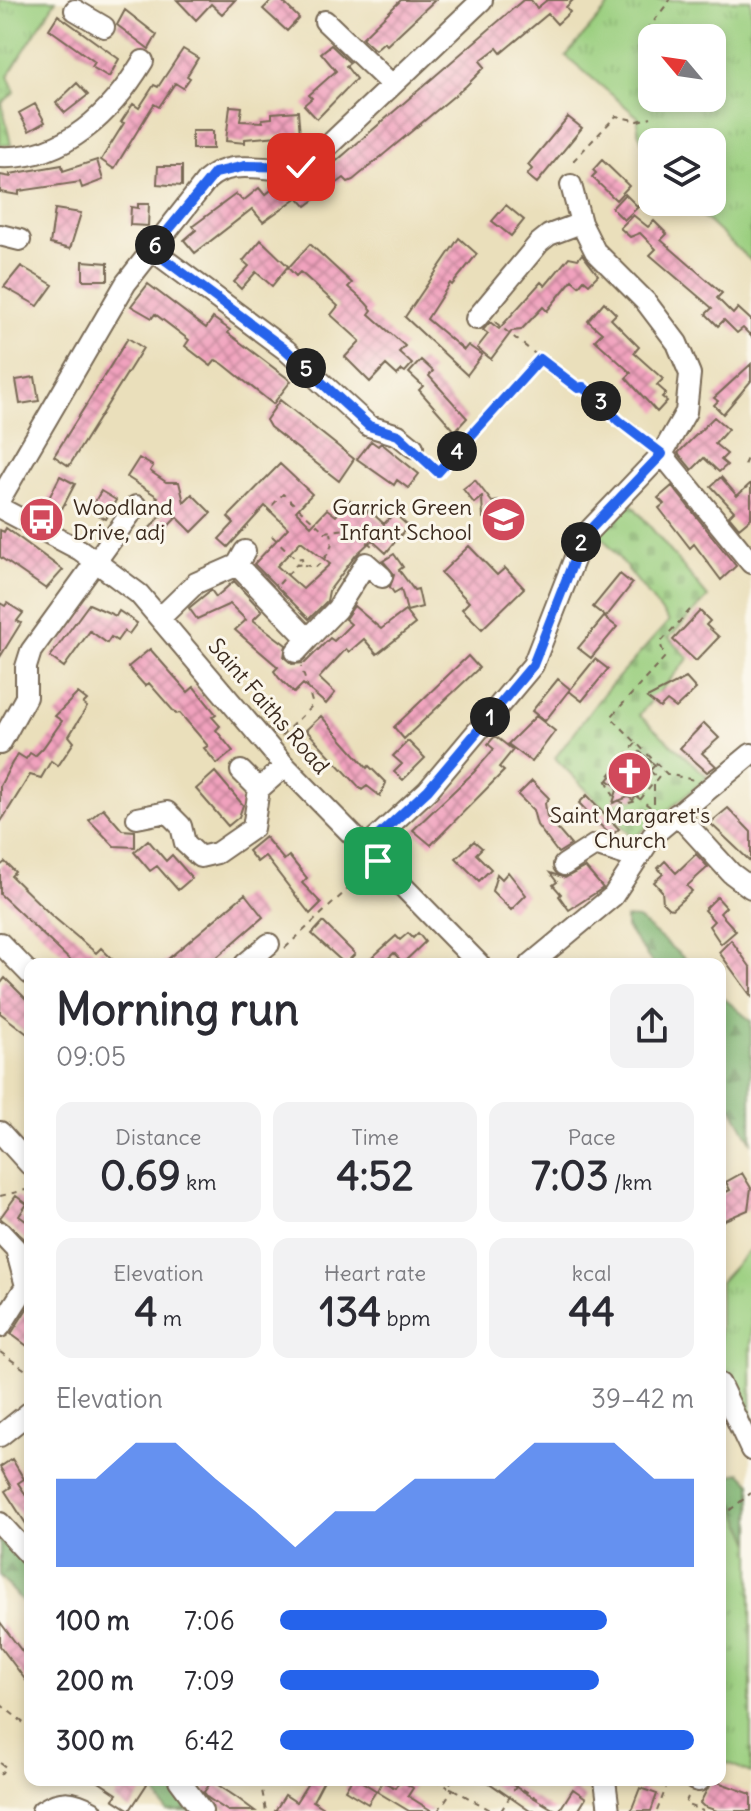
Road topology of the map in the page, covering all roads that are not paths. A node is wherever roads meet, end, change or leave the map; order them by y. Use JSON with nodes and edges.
{"nodes":[{"id":1,"x":482,"y":0,"type":"edge"},
{"id":2,"x":75,"y":10,"type":"dead end"},
{"id":3,"x":325,"y":21,"type":"dead end"},
{"id":4,"x":104,"y":27,"type":"dead end"},
{"id":5,"x":143,"y":61,"type":"dead end"},
{"id":6,"x":392,"y":85,"type":"junction"},
{"id":7,"x":0,"y":157,"type":"edge"},
{"id":8,"x":571,"y":185,"type":"dead end"},
{"id":9,"x":581,"y":223,"type":"junction"},
{"id":10,"x":152,"y":250,"type":"junction"},
{"id":11,"x":479,"y":315,"type":"road end"},
{"id":12,"x":413,"y":447,"type":"road end"},
{"id":13,"x":662,"y":454,"type":"junction"},
{"id":14,"x":0,"y":499,"type":"edge"},
{"id":15,"x":136,"y":506,"type":"dead end"},
{"id":16,"x":0,"y":508,"type":"edge"},
{"id":17,"x":748,"y":554,"type":"edge"},
{"id":18,"x":98,"y":562,"type":"junction"},
{"id":19,"x":374,"y":570,"type":"road end"},
{"id":20,"x":161,"y":617,"type":"junction"},
{"id":21,"x":0,"y":744,"type":"edge"},
{"id":22,"x":751,"y":754,"type":"edge"},
{"id":23,"x":285,"y":766,"type":"junction"},
{"id":24,"x":241,"y":771,"type":"dead end"},
{"id":25,"x":259,"y":789,"type":"junction"},
{"id":26,"x":668,"y":815,"type":"junction"},
{"id":27,"x":137,"y":818,"type":"dead end"},
{"id":28,"x":372,"y":854,"type":"junction"},
{"id":29,"x":635,"y":858,"type":"junction"},
{"id":30,"x":564,"y":865,"type":"dead end"},
{"id":31,"x":751,"y":888,"type":"edge"},
{"id":32,"x":0,"y":943,"type":"edge"},
{"id":33,"x":275,"y":948,"type":"road end"},
{"id":34,"x":256,"y":958,"type":"edge"},
{"id":35,"x":473,"y":958,"type":"edge"},
{"id":36,"x":538,"y":958,"type":"edge"},
{"id":37,"x":24,"y":968,"type":"edge"},
{"id":38,"x":0,"y":1132,"type":"edge"},
{"id":39,"x":24,"y":1158,"type":"edge"},
{"id":40,"x":0,"y":1232,"type":"edge"},
{"id":41,"x":24,"y":1279,"type":"edge"},
{"id":42,"x":24,"y":1289,"type":"edge"},
{"id":43,"x":0,"y":1327,"type":"edge"},
{"id":44,"x":726,"y":1397,"type":"edge"},
{"id":45,"x":24,"y":1416,"type":"edge"},
{"id":46,"x":2,"y":1432,"type":"edge"},
{"id":47,"x":751,"y":1450,"type":"edge"},
{"id":48,"x":0,"y":1523,"type":"edge"},
{"id":49,"x":24,"y":1549,"type":"edge"},
{"id":50,"x":183,"y":1786,"type":"edge"},
{"id":51,"x":608,"y":1786,"type":"edge"},
{"id":52,"x":42,"y":1811,"type":"edge"},
{"id":53,"x":92,"y":1811,"type":"edge"},
{"id":54,"x":202,"y":1811,"type":"edge"},
{"id":55,"x":609,"y":1811,"type":"edge"}],
"edges":[{"from":1,"to":6,"type":"street"},
{"from":2,"to":4,"type":"street"},
{"from":3,"to":6,"type":"street"},
{"from":5,"to":7,"type":"street"},
{"from":6,"to":10,"type":"street"},
{"from":8,"to":9,"type":"street"},
{"from":9,"to":11,"type":"street"},
{"from":9,"to":13,"type":"street"},
{"from":10,"to":12,"type":"street"},
{"from":10,"to":14,"type":"street"},
{"from":13,"to":17,"type":"street"},
{"from":13,"to":28,"type":"street"},
{"from":15,"to":18,"type":"street"},
{"from":16,"to":18,"type":"street","name":"Saint Faiths Road"},
{"from":18,"to":20,"type":"street","name":"Saint Faiths Road"},
{"from":18,"to":21,"type":"street"},
{"from":19,"to":20,"type":"street"},
{"from":20,"to":23,"type":"street","name":"Saint Faiths Road"},
{"from":22,"to":26,"type":"street"},
{"from":23,"to":25,"type":"street"},
{"from":23,"to":28,"type":"street","name":"Saint Faiths Road"},
{"from":24,"to":25,"type":"street"},
{"from":25,"to":27,"type":"street"},
{"from":26,"to":29,"type":"street"},
{"from":26,"to":31,"type":"street"},
{"from":28,"to":35,"type":"street","name":"Saint Faiths Road"},
{"from":29,"to":30,"type":"street"},
{"from":29,"to":36,"type":"street"},
{"from":32,"to":37,"type":"street"},
{"from":33,"to":34,"type":"street"},
{"from":38,"to":39,"type":"street"},
{"from":40,"to":41,"type":"street"},
{"from":42,"to":43,"type":"street"},
{"from":44,"to":47,"type":"street"},
{"from":45,"to":46,"type":"street"},
{"from":48,"to":49,"type":"street"},
{"from":50,"to":54,"type":"street"},
{"from":51,"to":55,"type":"street"},
{"from":52,"to":53,"type":"street"}]}
